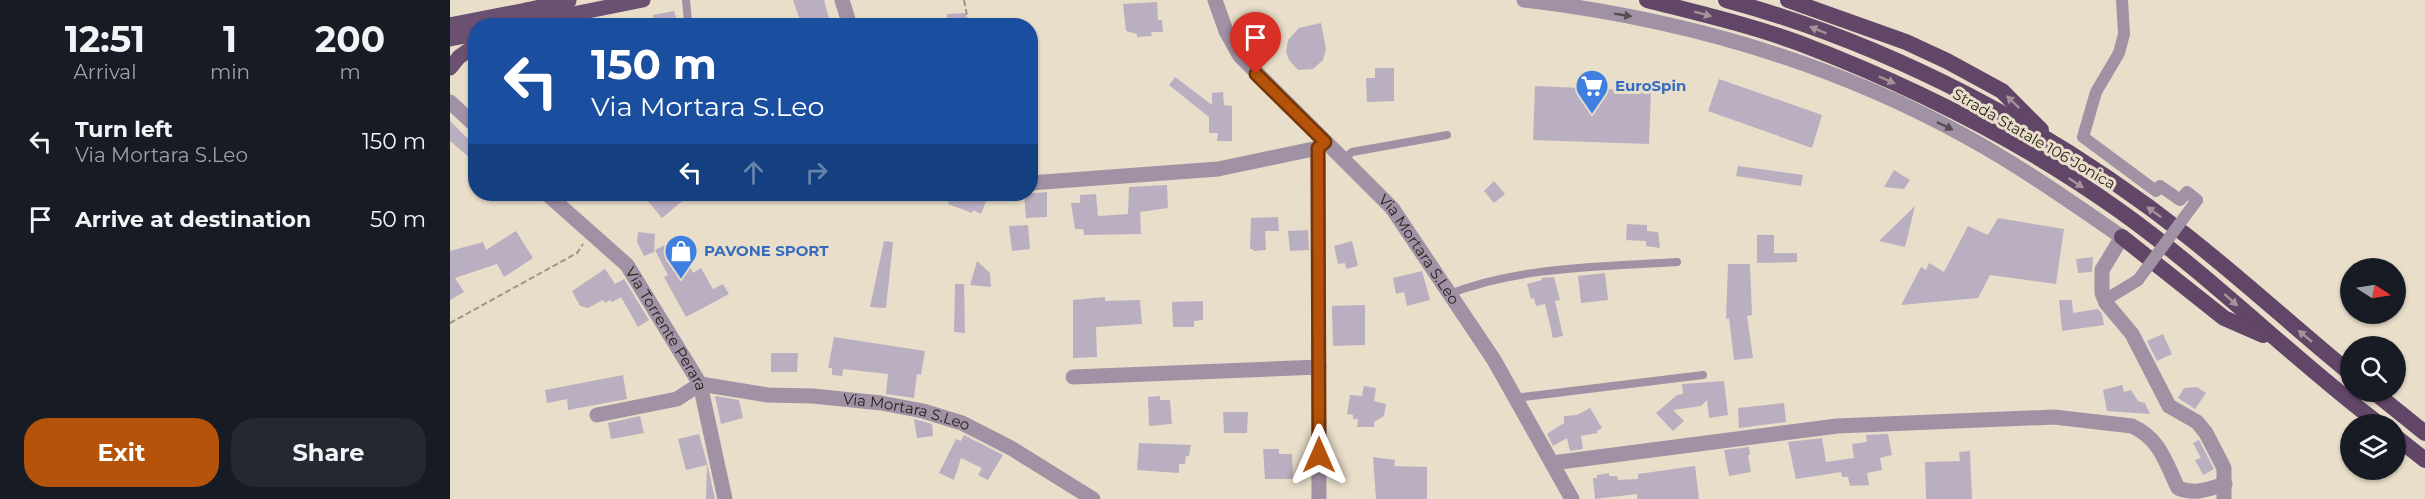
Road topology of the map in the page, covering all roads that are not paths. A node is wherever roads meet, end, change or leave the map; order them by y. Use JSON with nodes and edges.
{"nodes":[{"id":1,"x":643,"y":0,"type":"edge"},
{"id":2,"x":686,"y":0,"type":"edge"},
{"id":3,"x":842,"y":0,"type":"edge"},
{"id":4,"x":1215,"y":0,"type":"edge"},
{"id":5,"x":1227,"y":0,"type":"edge"},
{"id":6,"x":1524,"y":0,"type":"edge"},
{"id":7,"x":1647,"y":0,"type":"edge"},
{"id":8,"x":1726,"y":0,"type":"edge"},
{"id":9,"x":1788,"y":0,"type":"edge"},
{"id":10,"x":2122,"y":0,"type":"edge"},
{"id":11,"x":573,"y":5,"type":"edge"},
{"id":12,"x":528,"y":18,"type":"edge"},
{"id":13,"x":584,"y":18,"type":"edge"},
{"id":14,"x":688,"y":18,"type":"edge"},
{"id":15,"x":848,"y":18,"type":"edge"},
{"id":16,"x":468,"y":24,"type":"edge"},
{"id":17,"x":450,"y":25,"type":"edge"},
{"id":18,"x":1226,"y":31,"type":"junction"},
{"id":19,"x":468,"y":36,"type":"edge"},
{"id":20,"x":450,"y":39,"type":"edge"},
{"id":21,"x":468,"y":51,"type":"edge"},
{"id":22,"x":450,"y":68,"type":"edge"},
{"id":23,"x":450,"y":102,"type":"edge"},
{"id":24,"x":468,"y":119,"type":"edge"},
{"id":25,"x":1447,"y":135,"type":"dead end"},
{"id":26,"x":2054,"y":144,"type":"junction"},
{"id":27,"x":1321,"y":145,"type":"junction"},
{"id":28,"x":1343,"y":160,"type":"junction"},
{"id":29,"x":1038,"y":182,"type":"edge"},
{"id":30,"x":554,"y":201,"type":"edge"},
{"id":31,"x":2122,"y":237,"type":"junction"},
{"id":32,"x":1677,"y":262,"type":"dead end"},
{"id":33,"x":1449,"y":294,"type":"junction"},
{"id":34,"x":2105,"y":300,"type":"junction"},
{"id":35,"x":2277,"y":341,"type":"junction"},
{"id":36,"x":2340,"y":365,"type":"edge"},
{"id":37,"x":1319,"y":367,"type":"junction"},
{"id":38,"x":1703,"y":375,"type":"dead end"},
{"id":39,"x":1073,"y":377,"type":"dead end"},
{"id":40,"x":700,"y":384,"type":"junction"},
{"id":41,"x":1515,"y":398,"type":"junction"},
{"id":42,"x":2386,"y":402,"type":"edge"},
{"id":43,"x":2367,"y":414,"type":"edge"},
{"id":44,"x":597,"y":415,"type":"dead end"},
{"id":45,"x":2425,"y":433,"type":"edge"},
{"id":46,"x":2406,"y":445,"type":"edge"},
{"id":47,"x":2425,"y":460,"type":"edge"},
{"id":48,"x":1552,"y":463,"type":"junction"},
{"id":49,"x":2224,"y":491,"type":"edge"},
{"id":50,"x":725,"y":499,"type":"edge"},
{"id":51,"x":1093,"y":499,"type":"edge"},
{"id":52,"x":1319,"y":499,"type":"edge"},
{"id":53,"x":1572,"y":499,"type":"edge"}],
"edges":[{"from":1,"to":11,"type":"main road"},
{"from":2,"to":14,"type":"lane"},
{"from":3,"to":15,"type":"street"},
{"from":4,"to":18,"type":"street","name":"Via Mortara S.Leo"},
{"from":5,"to":18,"type":"street"},
{"from":6,"to":31,"type":"street","one_way":true},
{"from":7,"to":35,"type":"highway","name":"Strada Statale 106 Jonica","one_way":true},
{"from":26,"to":8,"type":"highway","name":"Strada Statale 106 Jonica","one_way":true},
{"from":26,"to":9,"type":"highway","one_way":true},
{"from":10,"to":34,"type":"street","bridge":true},
{"from":11,"to":12,"type":"main road","bridge":true},
{"from":11,"to":13,"type":"lane"},
{"from":16,"to":17,"type":"main road"},
{"from":18,"to":27,"type":"street","name":"Via Mortara S.Leo"},
{"from":19,"to":20,"type":"main road"},
{"from":21,"to":22,"type":"main road"},
{"from":23,"to":24,"type":"street"},
{"from":25,"to":28,"type":"lane"},
{"from":36,"to":26,"type":"highway","name":"Strada Statale 106 Jonica","one_way":true},
{"from":27,"to":28,"type":"street","name":"Via Mortara S.Leo"},
{"from":27,"to":29,"type":"street"},
{"from":27,"to":37,"type":"street"},
{"from":28,"to":33,"type":"street","name":"Via Mortara S.Leo"},
{"from":30,"to":40,"type":"street","name":"Via Torrente Perara"},
{"from":31,"to":34,"type":"street"},
{"from":31,"to":35,"type":"highway"},
{"from":32,"to":33,"type":"lane"},
{"from":33,"to":41,"type":"street","name":"Via Mortara S.Leo"},
{"from":34,"to":49,"type":"street"},
{"from":35,"to":43,"type":"highway","name":"Strada Statale 106 Jonica"},
{"from":37,"to":39,"type":"street"},
{"from":37,"to":52,"type":"street"},
{"from":38,"to":41,"type":"lane"},
{"from":40,"to":44,"type":"street"},
{"from":40,"to":50,"type":"street","name":"Via Torrente Perara"},
{"from":40,"to":51,"type":"street","name":"Via Mortara S.Leo"},
{"from":41,"to":48,"type":"street","name":"Via Mortara S.Leo"},
{"from":42,"to":45,"type":"highway"},
{"from":46,"to":47,"type":"highway"},
{"from":48,"to":49,"type":"street"},
{"from":48,"to":53,"type":"street","name":"Via Mortara S.Leo"}]}
